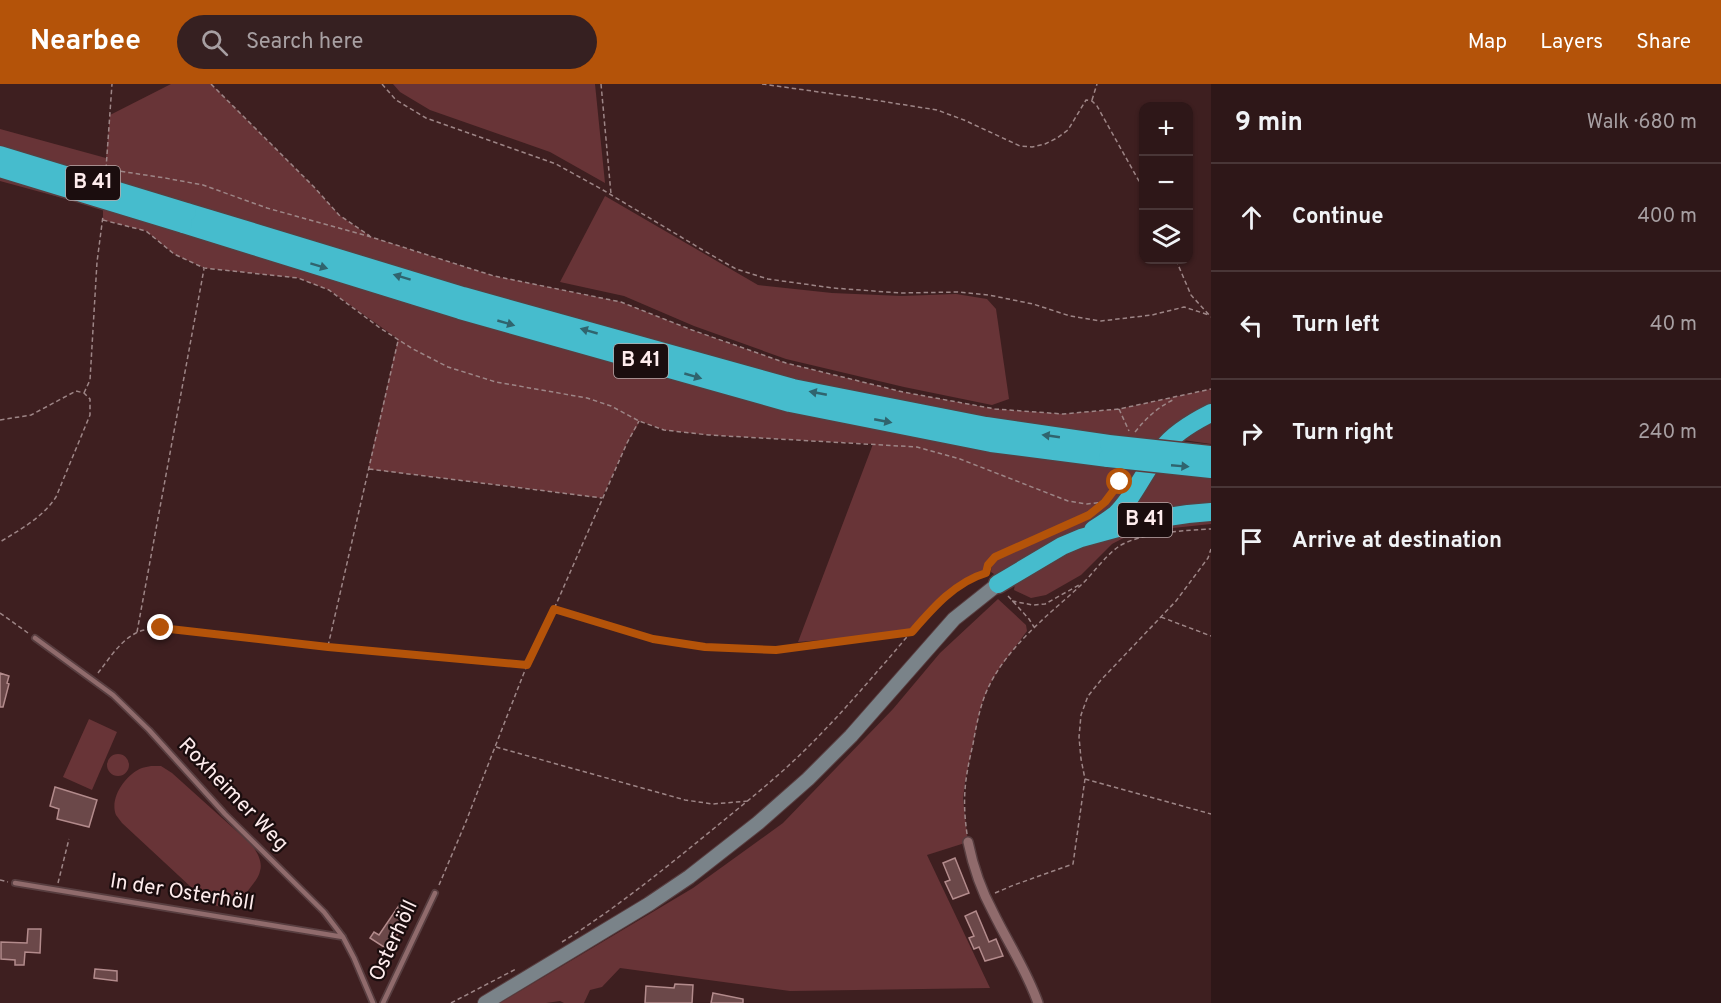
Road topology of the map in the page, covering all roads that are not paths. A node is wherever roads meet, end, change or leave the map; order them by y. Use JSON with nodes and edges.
{"nodes":[{"id":1,"x":0,"y":155,"type":"edge"},
{"id":2,"x":0,"y":168,"type":"edge"},
{"id":3,"x":185,"y":218,"type":"junction"},
{"id":4,"x":1211,"y":413,"type":"edge"},
{"id":5,"x":1108,"y":451,"type":"junction"},
{"id":6,"x":1211,"y":455,"type":"edge"},
{"id":7,"x":1211,"y":469,"type":"edge"},
{"id":8,"x":1211,"y":512,"type":"edge"},
{"id":9,"x":1081,"y":538,"type":"junction"},
{"id":10,"x":998,"y":584,"type":"joint"},
{"id":11,"x":35,"y":638,"type":"road end"},
{"id":12,"x":968,"y":842,"type":"road end"},
{"id":13,"x":15,"y":883,"type":"dead end"},
{"id":14,"x":435,"y":893,"type":"road end"},
{"id":15,"x":344,"y":937,"type":"junction"},
{"id":16,"x":372,"y":1003,"type":"edge"},
{"id":17,"x":383,"y":1003,"type":"edge"},
{"id":18,"x":485,"y":1003,"type":"edge"},
{"id":19,"x":1038,"y":1003,"type":"edge"}],
"edges":[{"from":1,"to":3,"type":"highway","number":"B 41","bridge":true},
{"from":2,"to":3,"type":"highway","number":"B 41","bridge":true},
{"from":3,"to":5,"type":"highway","number":"B 41"},
{"from":4,"to":9,"type":"highway","number":"B 41"},
{"from":5,"to":6,"type":"highway","number":"B 41","bridge":true},
{"from":5,"to":7,"type":"highway","number":"B 41","one_way":true,"bridge":true},
{"from":8,"to":9,"type":"highway","number":"B 41"},
{"from":9,"to":10,"type":"highway","number":"B 41"},
{"from":10,"to":18,"type":"main road"},
{"from":11,"to":15,"type":"lane","name":"Roxheimer Weg"},
{"from":12,"to":19,"type":"street"},
{"from":13,"to":15,"type":"lane","name":"In der Osterhöll"},
{"from":14,"to":17,"type":"lane","name":"Osterhöll"},
{"from":15,"to":16,"type":"lane","name":"Roxheimer Weg"}]}
